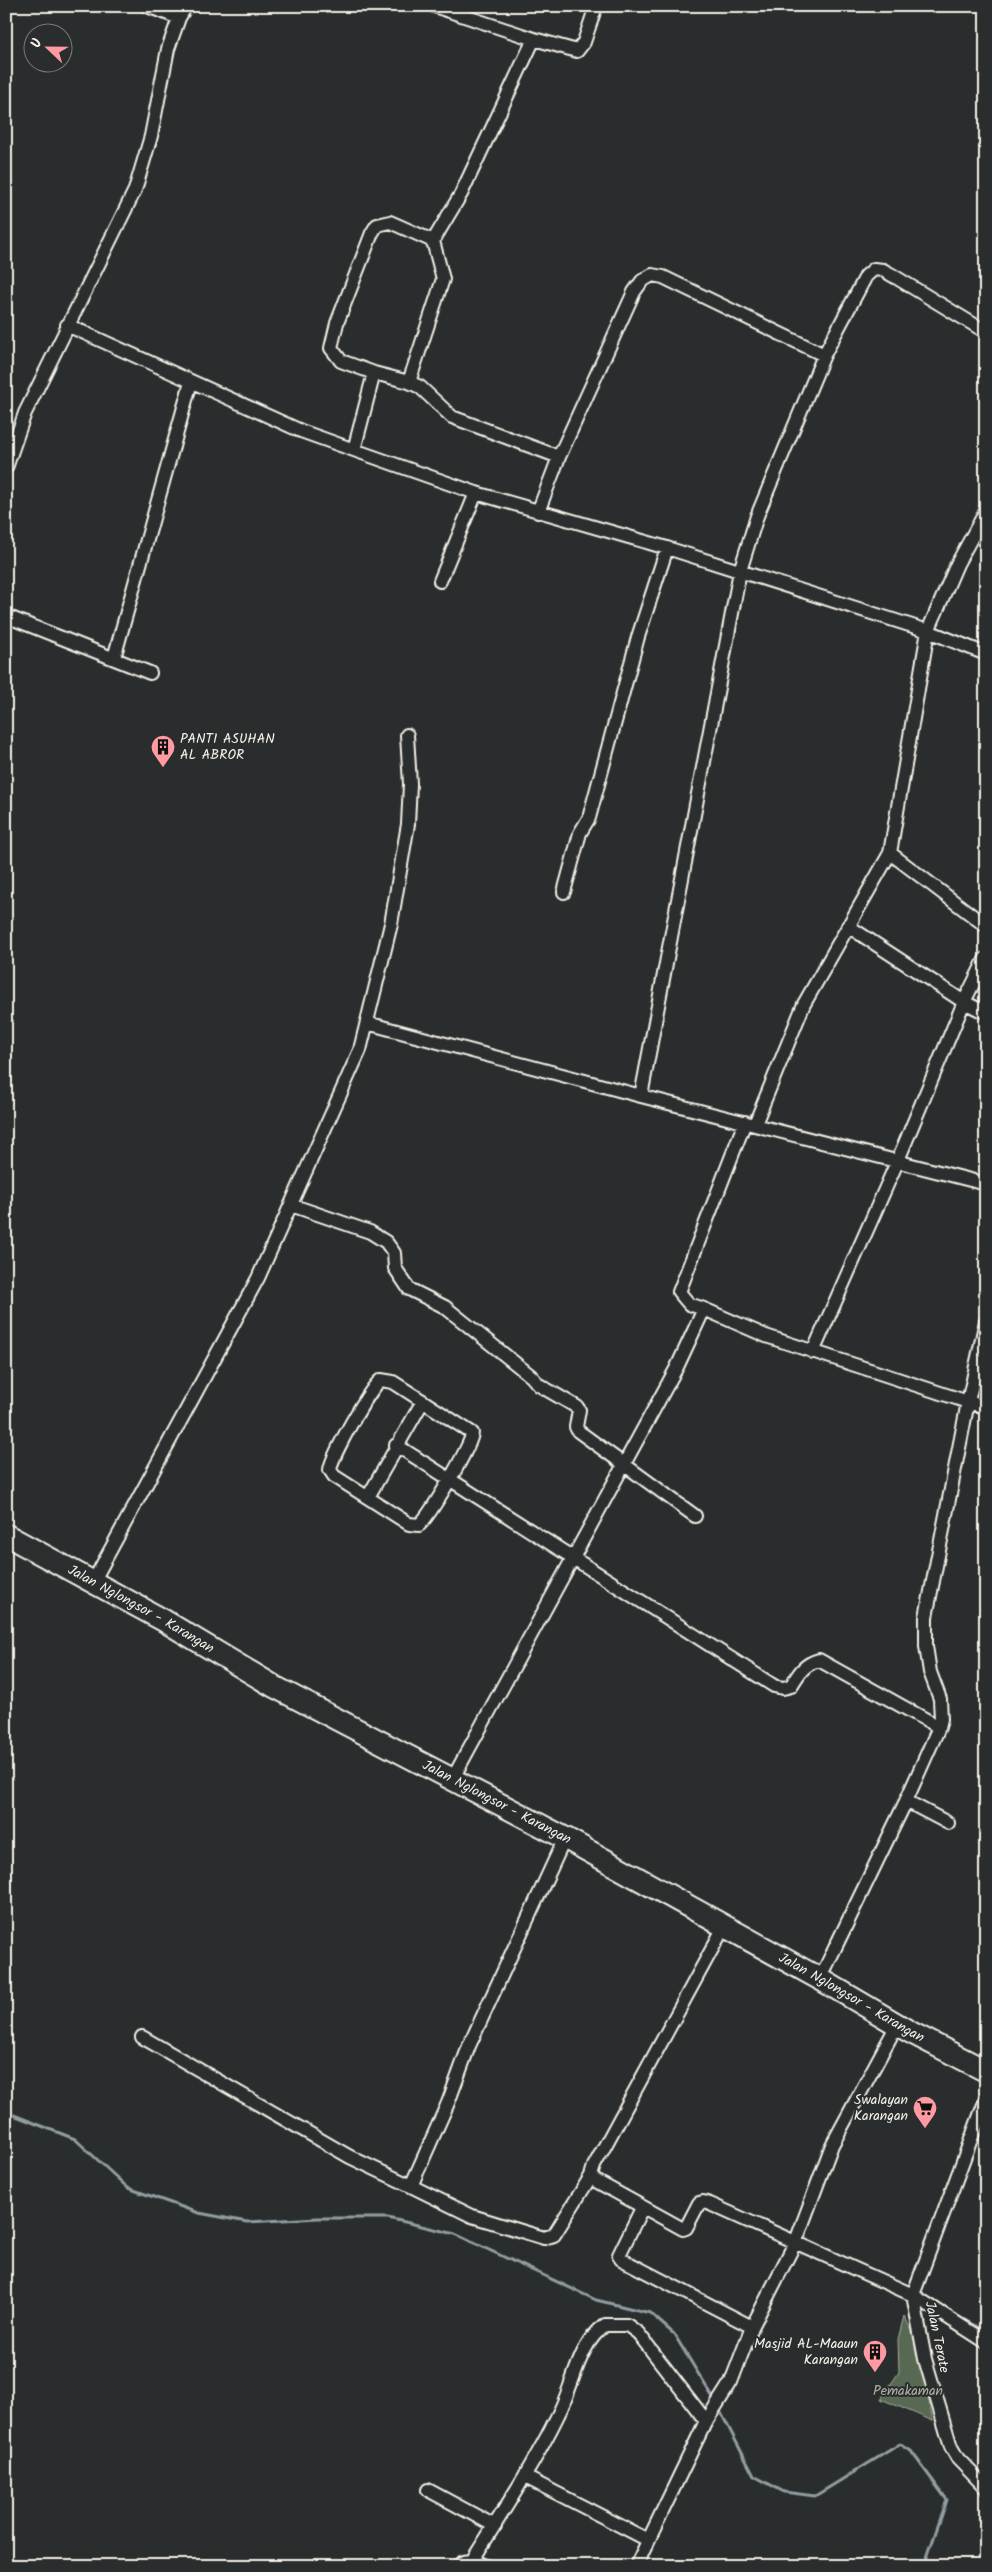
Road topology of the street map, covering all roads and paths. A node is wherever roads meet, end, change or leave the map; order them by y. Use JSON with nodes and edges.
{"nodes":[{"id":1,"x":147,"y":6,"type":"edge"},
{"id":2,"x":186,"y":6,"type":"edge"},
{"id":3,"x":434,"y":6,"type":"edge"},
{"id":4,"x":596,"y":6,"type":"edge"},
{"id":5,"x":179,"y":18,"type":"junction"},
{"id":6,"x":534,"y":39,"type":"junction"},
{"id":7,"x":433,"y":241,"type":"junction"},
{"id":8,"x":67,"y":325,"type":"junction"},
{"id":9,"x":986,"y":332,"type":"edge"},
{"id":10,"x":824,"y":355,"type":"junction"},
{"id":11,"x":374,"y":373,"type":"junction"},
{"id":12,"x":191,"y":382,"type":"junction"},
{"id":13,"x":409,"y":382,"type":"junction"},
{"id":14,"x":354,"y":450,"type":"junction"},
{"id":15,"x":559,"y":457,"type":"junction"},
{"id":16,"x":6,"y":468,"type":"edge"},
{"id":17,"x":476,"y":493,"type":"junction"},
{"id":18,"x":986,"y":510,"type":"edge"},
{"id":19,"x":538,"y":512,"type":"junction"},
{"id":20,"x":667,"y":548,"type":"junction"},
{"id":21,"x":740,"y":571,"type":"junction"},
{"id":22,"x":440,"y":581,"type":"dead end"},
{"id":23,"x":6,"y":616,"type":"edge"},
{"id":24,"x":928,"y":631,"type":"junction"},
{"id":25,"x":986,"y":654,"type":"edge"},
{"id":26,"x":114,"y":658,"type":"junction"},
{"id":27,"x":150,"y":672,"type":"dead end"},
{"id":28,"x":407,"y":735,"type":"dead end"},
{"id":29,"x":890,"y":853,"type":"junction"},
{"id":30,"x":564,"y":892,"type":"dead end"},
{"id":31,"x":848,"y":926,"type":"junction"},
{"id":32,"x":986,"y":926,"type":"edge"},
{"id":33,"x":986,"y":958,"type":"edge"},
{"id":34,"x":964,"y":1002,"type":"junction"},
{"id":35,"x":986,"y":1014,"type":"edge"},
{"id":36,"x":367,"y":1023,"type":"junction"},
{"id":37,"x":641,"y":1096,"type":"junction"},
{"id":38,"x":750,"y":1123,"type":"junction"},
{"id":39,"x":898,"y":1160,"type":"junction"},
{"id":40,"x":986,"y":1184,"type":"edge"},
{"id":41,"x":291,"y":1205,"type":"junction"},
{"id":42,"x":704,"y":1308,"type":"junction"},
{"id":43,"x":986,"y":1320,"type":"edge"},
{"id":44,"x":814,"y":1352,"type":"junction"},
{"id":45,"x":423,"y":1401,"type":"junction"},
{"id":46,"x":968,"y":1402,"type":"junction"},
{"id":47,"x":986,"y":1407,"type":"edge"},
{"id":48,"x":396,"y":1445,"type":"junction"},
{"id":49,"x":624,"y":1462,"type":"junction"},
{"id":50,"x":450,"y":1479,"type":"junction"},
{"id":51,"x":368,"y":1497,"type":"junction"},
{"id":52,"x":695,"y":1516,"type":"dead end"},
{"id":53,"x":6,"y":1535,"type":"edge"},
{"id":54,"x":571,"y":1558,"type":"junction"},
{"id":55,"x":93,"y":1582,"type":"junction"},
{"id":56,"x":939,"y":1727,"type":"junction"},
{"id":57,"x":453,"y":1778,"type":"junction"},
{"id":58,"x":906,"y":1801,"type":"junction"},
{"id":59,"x":948,"y":1823,"type":"dead end"},
{"id":60,"x":564,"y":1838,"type":"junction"},
{"id":61,"x":724,"y":1927,"type":"junction"},
{"id":62,"x":820,"y":1979,"type":"junction"},
{"id":63,"x":897,"y":2025,"type":"junction"},
{"id":64,"x":142,"y":2037,"type":"dead end"},
{"id":65,"x":986,"y":2071,"type":"edge"},
{"id":66,"x":986,"y":2099,"type":"edge"},
{"id":67,"x":591,"y":2176,"type":"junction"},
{"id":68,"x":411,"y":2186,"type":"junction"},
{"id":69,"x":642,"y":2208,"type":"junction"},
{"id":70,"x":796,"y":2241,"type":"junction"},
{"id":71,"x":913,"y":2295,"type":"junction"},
{"id":72,"x":752,"y":2328,"type":"junction"},
{"id":73,"x":986,"y":2342,"type":"edge"},
{"id":74,"x":708,"y":2419,"type":"junction"},
{"id":75,"x":525,"y":2477,"type":"junction"},
{"id":76,"x":986,"y":2488,"type":"edge"},
{"id":77,"x":428,"y":2490,"type":"dead end"},
{"id":78,"x":495,"y":2526,"type":"junction"},
{"id":79,"x":648,"y":2540,"type":"junction"},
{"id":80,"x":472,"y":2561,"type":"junction"},
{"id":81,"x":458,"y":2566,"type":"edge"},
{"id":82,"x":487,"y":2566,"type":"edge"},
{"id":83,"x":636,"y":2566,"type":"edge"}],
"edges":[{"from":1,"to":5,"type":"street"},
{"from":2,"to":5,"type":"street"},
{"from":3,"to":6,"type":"street"},
{"from":4,"to":6,"type":"street"},
{"from":5,"to":8,"type":"street"},
{"from":6,"to":7,"type":"street"},
{"from":7,"to":11,"type":"street"},
{"from":7,"to":13,"type":"street"},
{"from":8,"to":12,"type":"street"},
{"from":8,"to":16,"type":"street"},
{"from":9,"to":10,"type":"street"},
{"from":10,"to":15,"type":"street"},
{"from":10,"to":21,"type":"street"},
{"from":11,"to":13,"type":"street"},
{"from":11,"to":14,"type":"street"},
{"from":12,"to":14,"type":"street"},
{"from":12,"to":26,"type":"street"},
{"from":13,"to":15,"type":"street"},
{"from":14,"to":17,"type":"street"},
{"from":15,"to":19,"type":"street"},
{"from":17,"to":19,"type":"street"},
{"from":17,"to":22,"type":"street"},
{"from":18,"to":24,"type":"street"},
{"from":19,"to":20,"type":"street"},
{"from":20,"to":21,"type":"street"},
{"from":20,"to":30,"type":"street"},
{"from":21,"to":24,"type":"street"},
{"from":21,"to":37,"type":"street"},
{"from":23,"to":26,"type":"street"},
{"from":24,"to":25,"type":"street"},
{"from":24,"to":29,"type":"street"},
{"from":26,"to":27,"type":"street"},
{"from":28,"to":36,"type":"street"},
{"from":29,"to":31,"type":"street"},
{"from":29,"to":32,"type":"street"},
{"from":31,"to":34,"type":"street"},
{"from":31,"to":38,"type":"street"},
{"from":33,"to":34,"type":"street"},
{"from":34,"to":35,"type":"street"},
{"from":34,"to":39,"type":"street"},
{"from":36,"to":37,"type":"street"},
{"from":36,"to":41,"type":"street"},
{"from":37,"to":38,"type":"street"},
{"from":38,"to":39,"type":"street"},
{"from":38,"to":42,"type":"street"},
{"from":39,"to":40,"type":"street"},
{"from":39,"to":44,"type":"street"},
{"from":41,"to":49,"type":"street"},
{"from":41,"to":55,"type":"street"},
{"from":42,"to":44,"type":"street"},
{"from":42,"to":49,"type":"street"},
{"from":43,"to":46,"type":"street"},
{"from":44,"to":46,"type":"street"},
{"from":45,"to":48,"type":"street"},
{"from":45,"to":50,"type":"street"},
{"from":45,"to":51,"type":"street"},
{"from":46,"to":47,"type":"street"},
{"from":46,"to":56,"type":"street"},
{"from":48,"to":50,"type":"street"},
{"from":48,"to":51,"type":"street"},
{"from":49,"to":52,"type":"street"},
{"from":49,"to":54,"type":"street"},
{"from":50,"to":51,"type":"street"},
{"from":50,"to":54,"type":"street"},
{"from":53,"to":55,"type":"highway","name":"Jalan Nglongsor - Karangan"},
{"from":54,"to":56,"type":"street"},
{"from":54,"to":57,"type":"street"},
{"from":55,"to":57,"type":"highway","name":"Jalan Nglongsor - Karangan"},
{"from":56,"to":58,"type":"street"},
{"from":57,"to":60,"type":"highway","name":"Jalan Nglongsor - Karangan"},
{"from":58,"to":59,"type":"street"},
{"from":58,"to":62,"type":"street"},
{"from":60,"to":61,"type":"highway","name":"Jalan Nglongsor - Karangan"},
{"from":60,"to":68,"type":"street"},
{"from":61,"to":62,"type":"highway","name":"Jalan Nglongsor - Karangan"},
{"from":61,"to":67,"type":"street"},
{"from":62,"to":63,"type":"highway","name":"Jalan Nglongsor - Karangan"},
{"from":63,"to":65,"type":"highway","name":"Jalan Nglongsor - Karangan"},
{"from":63,"to":70,"type":"street"},
{"from":64,"to":68,"type":"street"},
{"from":66,"to":71,"type":"street","name":"Jalan Terate"},
{"from":67,"to":68,"type":"street"},
{"from":67,"to":69,"type":"street"},
{"from":69,"to":70,"type":"street"},
{"from":69,"to":72,"type":"street"},
{"from":70,"to":71,"type":"street"},
{"from":70,"to":72,"type":"street"},
{"from":71,"to":73,"type":"street"},
{"from":71,"to":76,"type":"street","name":"Jalan Terate"},
{"from":72,"to":74,"type":"street"},
{"from":74,"to":75,"type":"street"},
{"from":74,"to":79,"type":"street"},
{"from":75,"to":78,"type":"street"},
{"from":75,"to":79,"type":"street"},
{"from":77,"to":78,"type":"street"},
{"from":78,"to":80,"type":"street"},
{"from":79,"to":83,"type":"street"},
{"from":80,"to":81,"type":"street"},
{"from":80,"to":82,"type":"street"}]}
